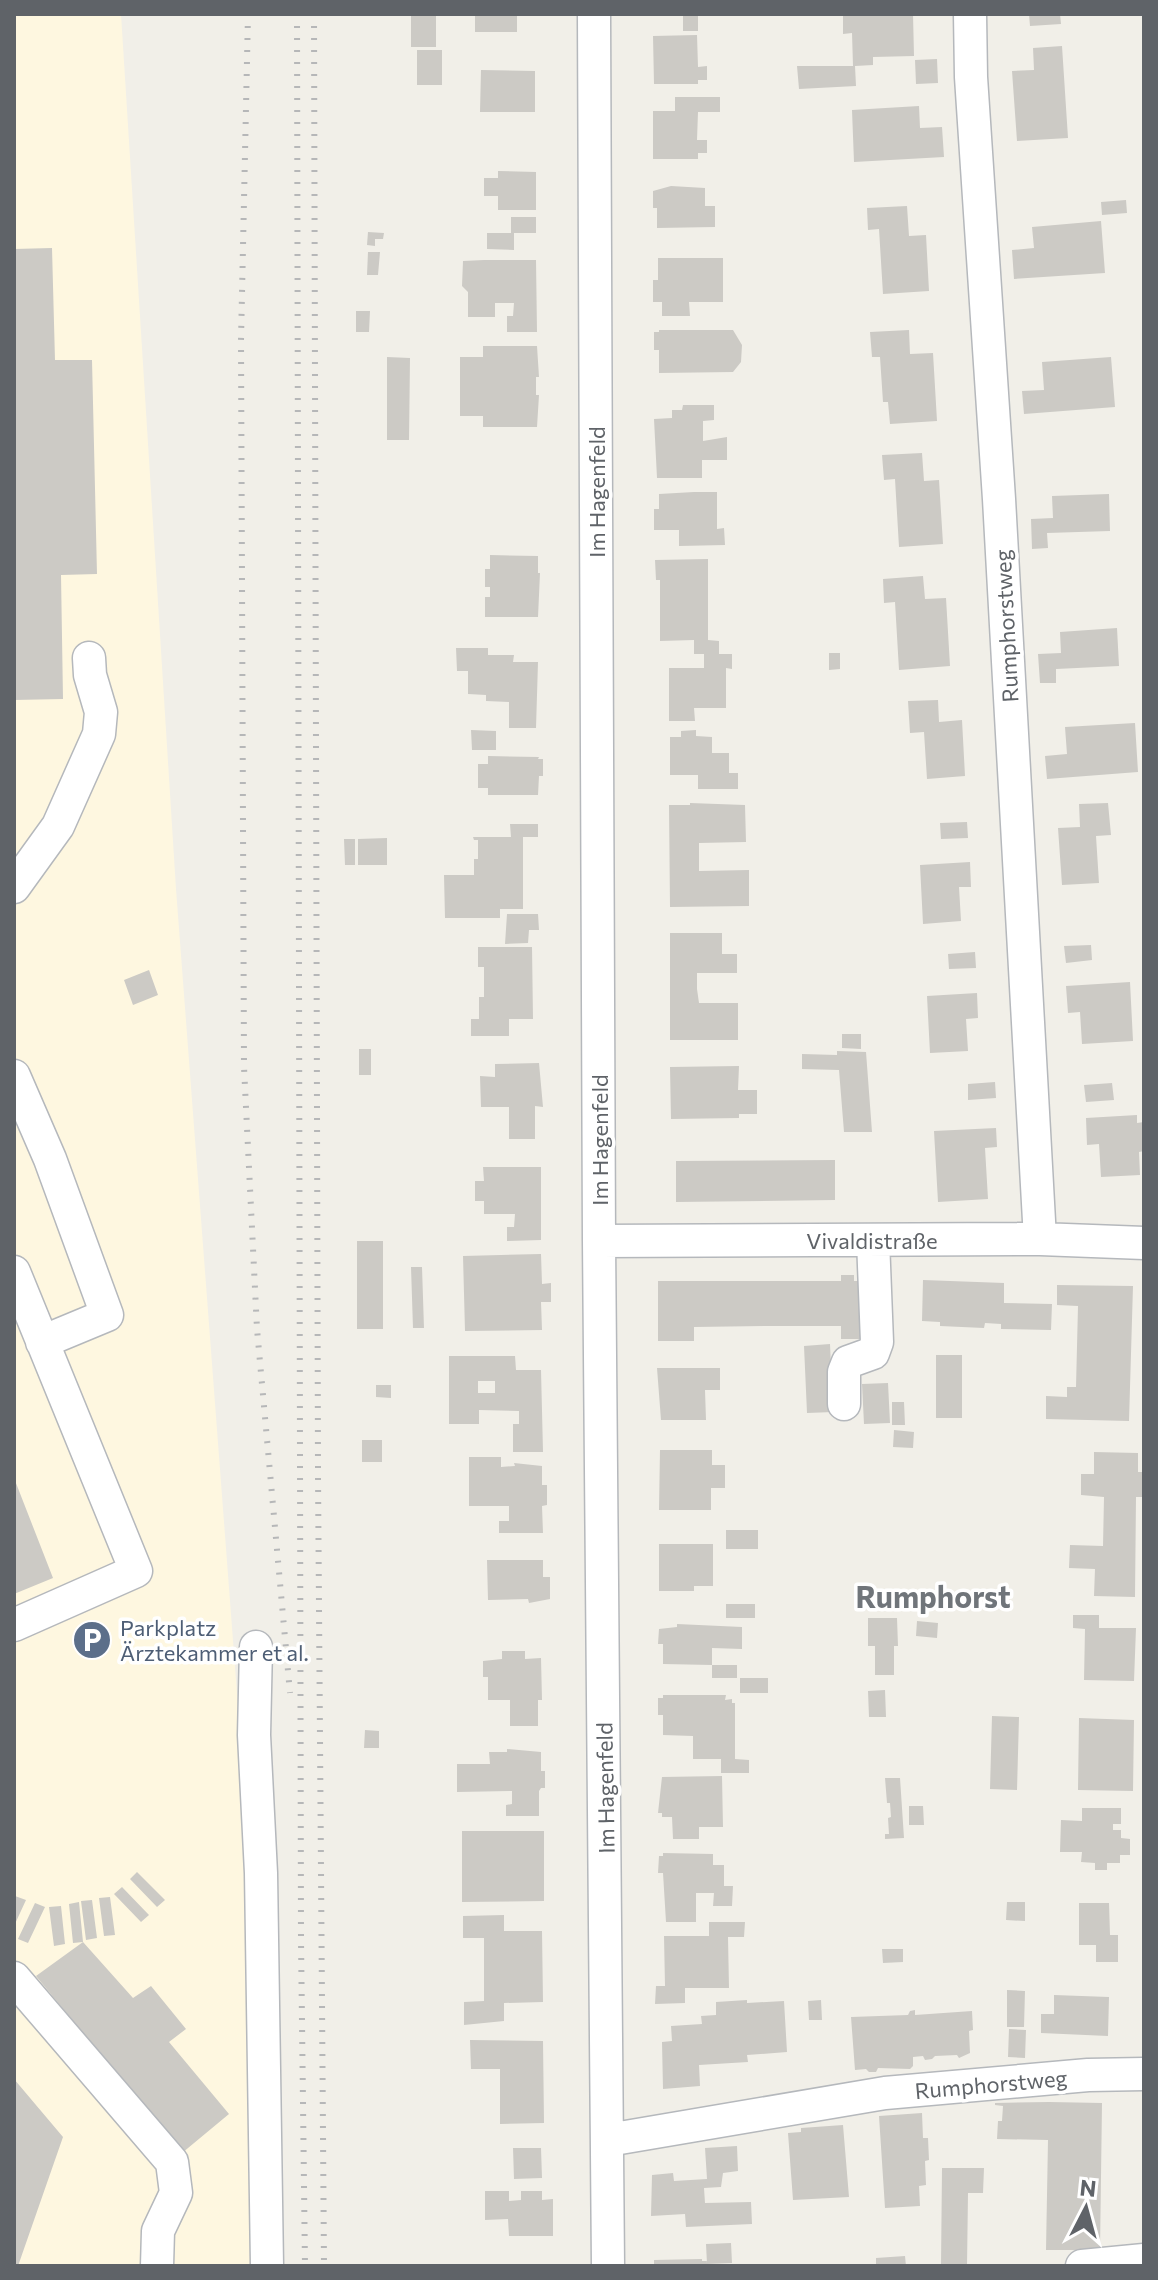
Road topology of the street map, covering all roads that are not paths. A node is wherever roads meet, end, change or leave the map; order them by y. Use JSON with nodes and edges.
{"nodes":[{"id":1,"x":594,"y":14,"type":"edge"},
{"id":2,"x":970,"y":14,"type":"edge"},
{"id":3,"x":89,"y":658,"type":"dead end"},
{"id":4,"x":14,"y":887,"type":"edge"},
{"id":5,"x":14,"y":1076,"type":"edge"},
{"id":6,"x":1040,"y":1239,"type":"junction"},
{"id":7,"x":873,"y":1240,"type":"junction"},
{"id":8,"x":599,"y":1241,"type":"junction"},
{"id":9,"x":1144,"y":1243,"type":"edge"},
{"id":10,"x":14,"y":1272,"type":"edge"},
{"id":11,"x":42,"y":1342,"type":"junction"},
{"id":12,"x":844,"y":1404,"type":"dead end"},
{"id":13,"x":14,"y":1625,"type":"edge"},
{"id":14,"x":256,"y":1647,"type":"dead end"},
{"id":15,"x":14,"y":1978,"type":"edge"},
{"id":16,"x":1144,"y":2074,"type":"edge"},
{"id":17,"x":608,"y":2140,"type":"junction"},
{"id":18,"x":1144,"y":2260,"type":"edge"},
{"id":19,"x":157,"y":2266,"type":"edge"},
{"id":20,"x":267,"y":2266,"type":"edge"},
{"id":21,"x":608,"y":2266,"type":"edge"},
{"id":22,"x":1082,"y":2266,"type":"edge"}],
"edges":[{"from":1,"to":8,"type":"street","name":"Im Hagenfeld"},
{"from":2,"to":6,"type":"street","name":"Rumphorstweg"},
{"from":3,"to":4,"type":"street"},
{"from":5,"to":11,"type":"street"},
{"from":6,"to":7,"type":"street","name":"Vivaldistraße"},
{"from":6,"to":9,"type":"street","name":"Vivaldistraße"},
{"from":7,"to":8,"type":"street","name":"Vivaldistraße"},
{"from":7,"to":12,"type":"street"},
{"from":8,"to":17,"type":"street","name":"Im Hagenfeld"},
{"from":10,"to":11,"type":"street"},
{"from":11,"to":13,"type":"street"},
{"from":14,"to":20,"type":"street"},
{"from":15,"to":19,"type":"street"},
{"from":16,"to":17,"type":"street","name":"Rumphorstweg"},
{"from":17,"to":21,"type":"street","name":"Im Hagenfeld"},
{"from":18,"to":22,"type":"street"}]}
